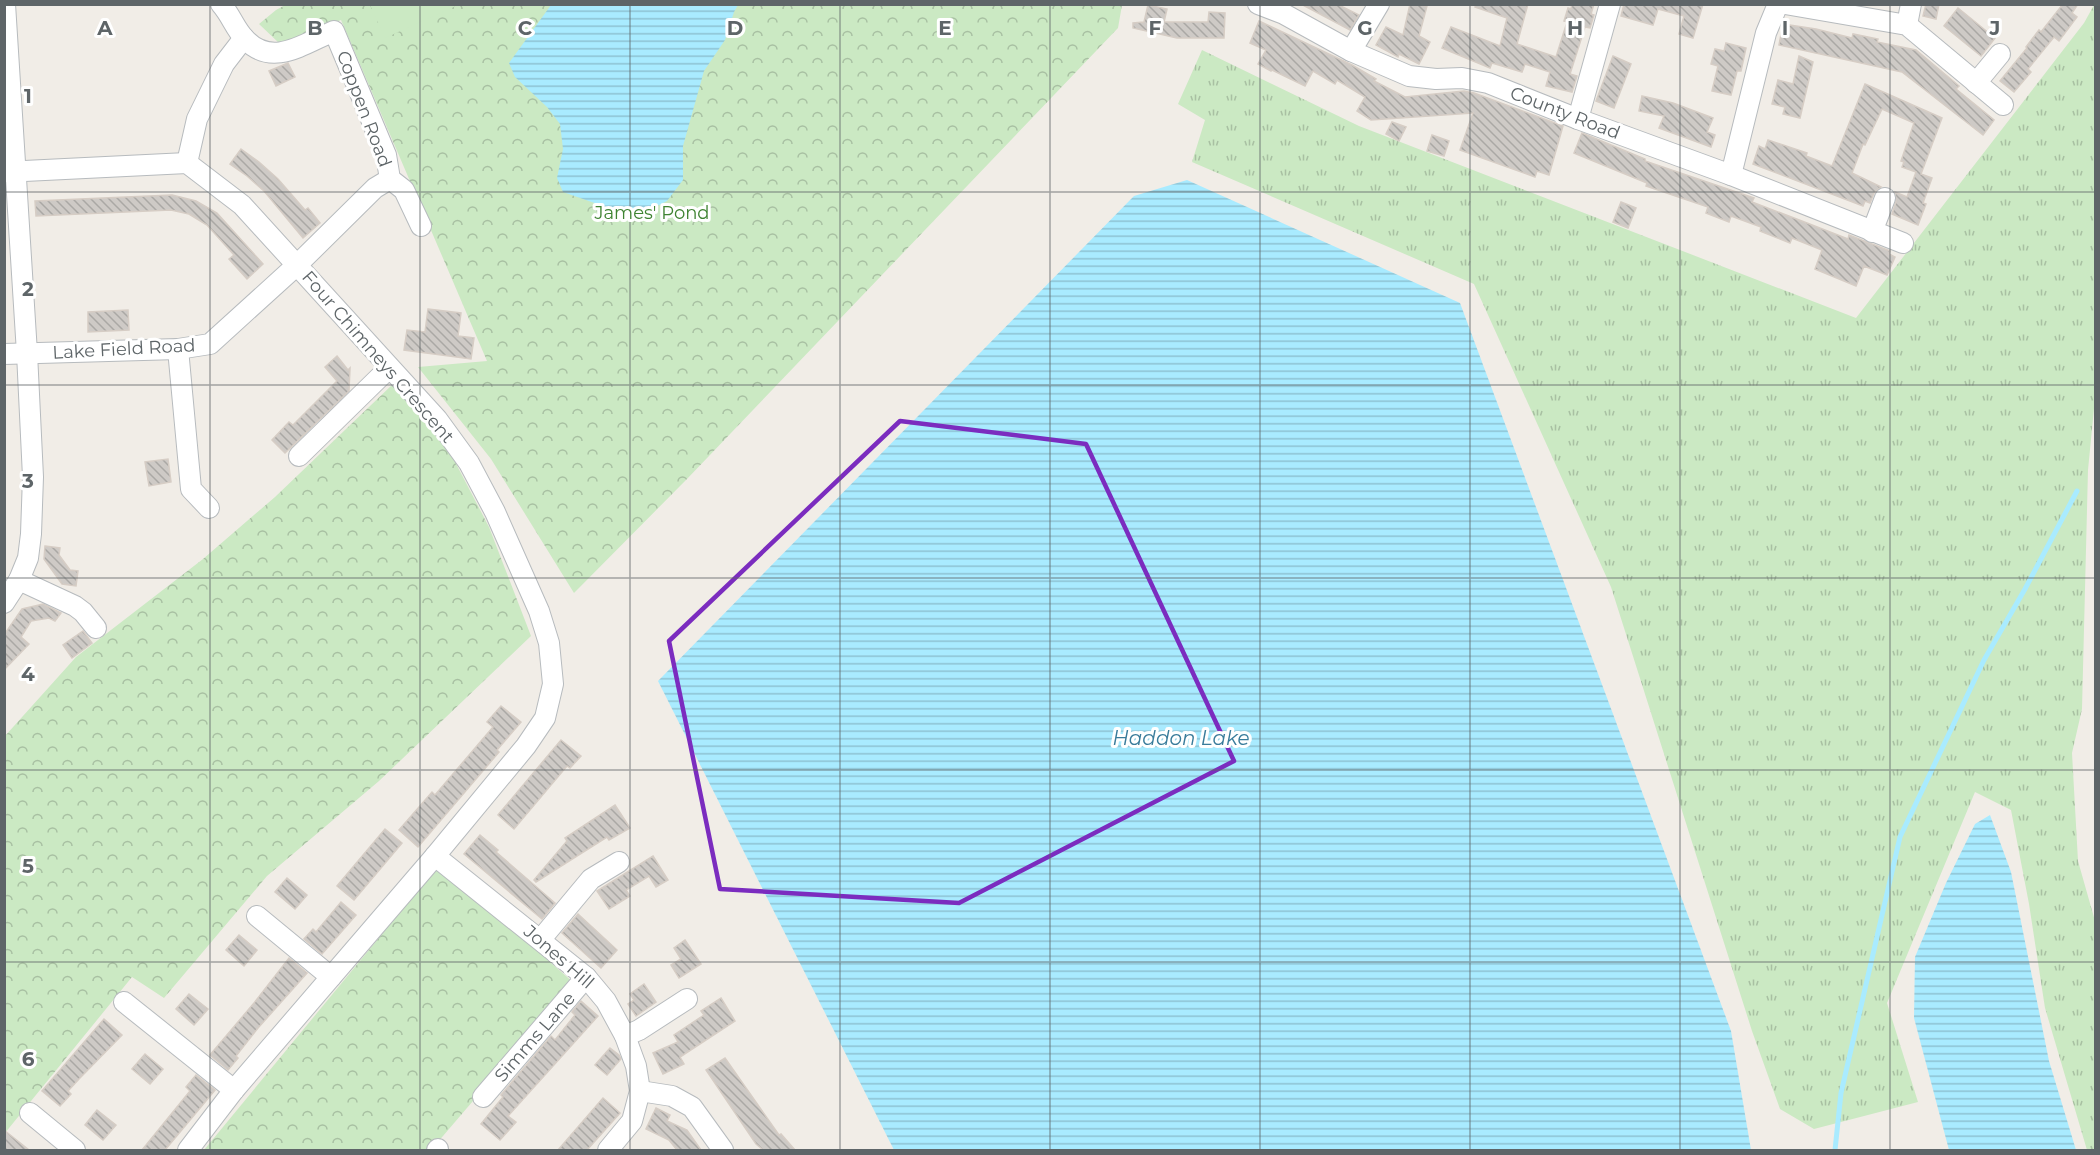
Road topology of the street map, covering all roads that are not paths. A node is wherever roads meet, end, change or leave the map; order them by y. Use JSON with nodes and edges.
{"nodes":[{"id":1,"x":5,"y":4,"type":"edge"},
{"id":2,"x":221,"y":4,"type":"edge"},
{"id":3,"x":1258,"y":4,"type":"edge"},
{"id":4,"x":1379,"y":4,"type":"edge"},
{"id":5,"x":1610,"y":4,"type":"edge"},
{"id":6,"x":1778,"y":4,"type":"edge"},
{"id":7,"x":1785,"y":4,"type":"edge"},
{"id":8,"x":1911,"y":4,"type":"edge"},
{"id":9,"x":1907,"y":25,"type":"junction"},
{"id":10,"x":244,"y":38,"type":"junction"},
{"id":11,"x":1351,"y":51,"type":"junction"},
{"id":12,"x":2000,"y":54,"type":"dead end"},
{"id":13,"x":1977,"y":83,"type":"junction"},
{"id":14,"x":2002,"y":105,"type":"dead end"},
{"id":15,"x":1578,"y":119,"type":"junction"},
{"id":16,"x":187,"y":163,"type":"junction"},
{"id":17,"x":10,"y":171,"type":"edge"},
{"id":18,"x":1731,"y":175,"type":"junction"},
{"id":19,"x":390,"y":179,"type":"junction"},
{"id":20,"x":1885,"y":198,"type":"dead end"},
{"id":21,"x":422,"y":226,"type":"dead end"},
{"id":22,"x":1872,"y":232,"type":"junction"},
{"id":23,"x":1903,"y":243,"type":"dead end"},
{"id":24,"x":297,"y":265,"type":"junction"},
{"id":25,"x":178,"y":350,"type":"junction"},
{"id":26,"x":27,"y":353,"type":"junction"},
{"id":27,"x":4,"y":354,"type":"edge"},
{"id":28,"x":388,"y":368,"type":"junction"},
{"id":29,"x":299,"y":456,"type":"dead end"},
{"id":30,"x":208,"y":508,"type":"dead end"},
{"id":31,"x":19,"y":580,"type":"junction"},
{"id":32,"x":4,"y":603,"type":"edge"},
{"id":33,"x":96,"y":628,"type":"dead end"},
{"id":34,"x":435,"y":856,"type":"junction"},
{"id":35,"x":619,"y":862,"type":"dead end"},
{"id":36,"x":258,"y":915,"type":"dead end"},
{"id":37,"x":541,"y":939,"type":"junction"},
{"id":38,"x":331,"y":977,"type":"junction"},
{"id":39,"x":586,"y":977,"type":"junction"},
{"id":40,"x":687,"y":999,"type":"dead end"},
{"id":41,"x":124,"y":1002,"type":"dead end"},
{"id":42,"x":625,"y":1036,"type":"junction"},
{"id":43,"x":234,"y":1090,"type":"junction"},
{"id":44,"x":640,"y":1091,"type":"junction"},
{"id":45,"x":483,"y":1097,"type":"dead end"},
{"id":46,"x":30,"y":1113,"type":"dead end"},
{"id":47,"x":70,"y":1145,"type":"edge"},
{"id":48,"x":188,"y":1150,"type":"edge"},
{"id":49,"x":608,"y":1150,"type":"edge"},
{"id":50,"x":723,"y":1150,"type":"edge"}],
"edges":[{"from":1,"to":17,"type":"street"},
{"from":2,"to":10,"type":"street","name":"Coppen Road"},
{"from":3,"to":11,"type":"street","name":"County Road"},
{"from":4,"to":11,"type":"street"},
{"from":5,"to":15,"type":"street"},
{"from":6,"to":18,"type":"street"},
{"from":7,"to":9,"type":"street"},
{"from":8,"to":9,"type":"street"},
{"from":9,"to":13,"type":"street"},
{"from":10,"to":16,"type":"street"},
{"from":10,"to":19,"type":"street","name":"Coppen Road"},
{"from":11,"to":15,"type":"street","name":"County Road"},
{"from":12,"to":13,"type":"street"},
{"from":13,"to":14,"type":"street"},
{"from":15,"to":18,"type":"street","name":"County Road"},
{"from":16,"to":17,"type":"street"},
{"from":16,"to":24,"type":"street","name":"Four Chimneys Crescent"},
{"from":17,"to":26,"type":"street"},
{"from":18,"to":22,"type":"street","name":"County Road"},
{"from":19,"to":21,"type":"street","name":"Coppen Road"},
{"from":19,"to":24,"type":"street","name":"Coppen Road"},
{"from":20,"to":22,"type":"street"},
{"from":22,"to":23,"type":"street","name":"County Road"},
{"from":24,"to":25,"type":"street","name":"Lake Field Road"},
{"from":24,"to":28,"type":"street","name":"Four Chimneys Crescent"},
{"from":25,"to":26,"type":"street","name":"Lake Field Road"},
{"from":25,"to":30,"type":"street"},
{"from":26,"to":27,"type":"street","name":"Lake Field Road"},
{"from":26,"to":31,"type":"street"},
{"from":28,"to":29,"type":"street"},
{"from":28,"to":34,"type":"street","name":"Four Chimneys Crescent"},
{"from":31,"to":32,"type":"street"},
{"from":31,"to":33,"type":"street"},
{"from":34,"to":37,"type":"street","name":"Jones Hill"},
{"from":34,"to":38,"type":"street","name":"Four Chimneys Crescent"},
{"from":35,"to":37,"type":"street"},
{"from":36,"to":38,"type":"street"},
{"from":37,"to":39,"type":"street","name":"Jones Hill"},
{"from":38,"to":43,"type":"street","name":"Four Chimneys Crescent"},
{"from":39,"to":42,"type":"street","name":"Jones Hill"},
{"from":39,"to":45,"type":"street","name":"Simms Lane"},
{"from":40,"to":42,"type":"street"},
{"from":41,"to":43,"type":"street"},
{"from":42,"to":44,"type":"street","name":"Jones Hill"},
{"from":43,"to":48,"type":"street","name":"Four Chimneys Crescent"},
{"from":44,"to":49,"type":"street","name":"Jones Hill"},
{"from":44,"to":50,"type":"street"},
{"from":46,"to":47,"type":"street"}]}
